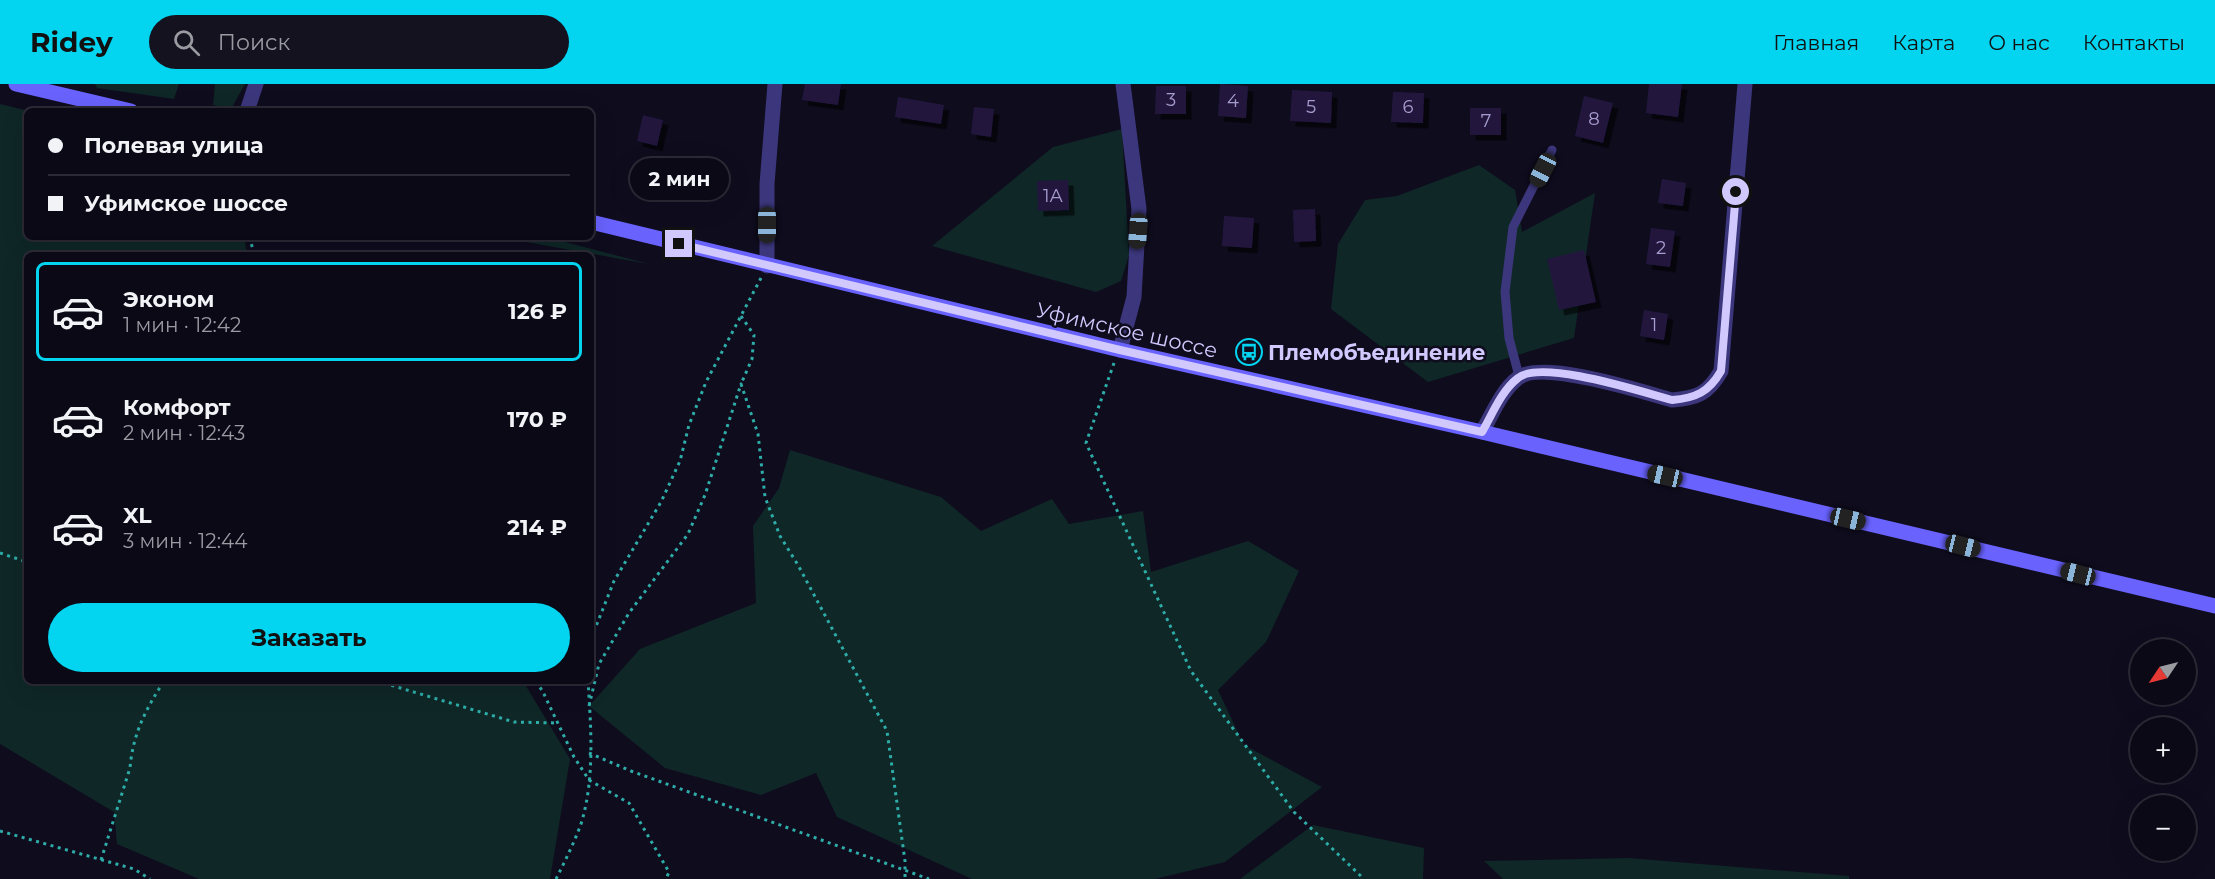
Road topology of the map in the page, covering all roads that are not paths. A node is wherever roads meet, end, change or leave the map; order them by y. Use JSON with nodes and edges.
{"nodes":[{"id":1,"x":16,"y":84,"type":"edge"},
{"id":2,"x":256,"y":84,"type":"edge"},
{"id":3,"x":775,"y":84,"type":"edge"},
{"id":4,"x":1123,"y":84,"type":"edge"},
{"id":5,"x":1745,"y":84,"type":"edge"},
{"id":6,"x":66,"y":90,"type":"edge"},
{"id":7,"x":122,"y":108,"type":"edge"},
{"id":8,"x":248,"y":108,"type":"edge"},
{"id":9,"x":1552,"y":150,"type":"dead end"},
{"id":10,"x":594,"y":223,"type":"edge"},
{"id":11,"x":767,"y":266,"type":"junction"},
{"id":12,"x":1120,"y":350,"type":"junction"},
{"id":13,"x":1519,"y":376,"type":"junction"},
{"id":14,"x":1482,"y":432,"type":"junction"},
{"id":15,"x":2215,"y":606,"type":"edge"}],
"edges":[{"from":1,"to":6,"type":"main road"},
{"from":2,"to":8,"type":"street"},
{"from":3,"to":11,"type":"street"},
{"from":4,"to":12,"type":"street"},
{"from":5,"to":13,"type":"street"},
{"from":6,"to":7,"type":"main road"},
{"from":9,"to":13,"type":"lane"},
{"from":10,"to":11,"type":"main road","name":"Уфимское шоссе"},
{"from":11,"to":12,"type":"main road","name":"Уфимское шоссе"},
{"from":12,"to":14,"type":"main road","name":"Уфимское шоссе"},
{"from":13,"to":14,"type":"street"},
{"from":14,"to":15,"type":"main road","name":"Уфимское шоссе"}]}
